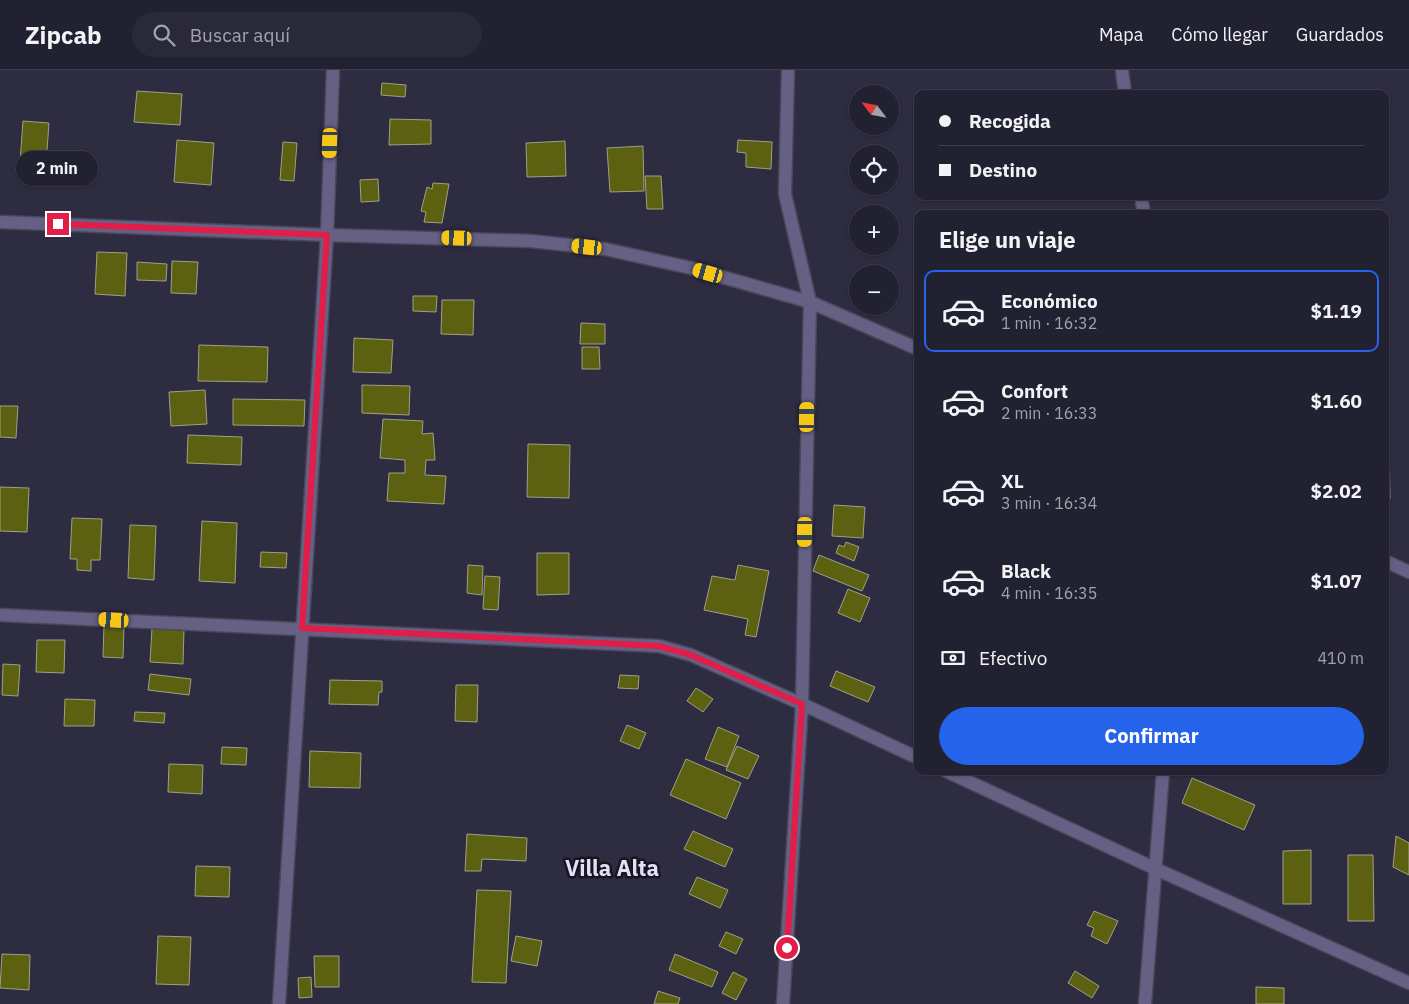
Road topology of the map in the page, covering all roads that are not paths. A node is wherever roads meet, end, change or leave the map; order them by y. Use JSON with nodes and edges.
{"nodes":[{"id":1,"x":333,"y":70,"type":"edge"},
{"id":2,"x":788,"y":70,"type":"edge"},
{"id":3,"x":1122,"y":70,"type":"edge"},
{"id":4,"x":1124,"y":90,"type":"edge"},
{"id":5,"x":0,"y":222,"type":"edge"},
{"id":6,"x":327,"y":235,"type":"junction"},
{"id":7,"x":810,"y":302,"type":"junction"},
{"id":8,"x":914,"y":347,"type":"edge"},
{"id":9,"x":1389,"y":563,"type":"edge"},
{"id":10,"x":1409,"y":572,"type":"edge"},
{"id":11,"x":0,"y":615,"type":"edge"},
{"id":12,"x":302,"y":628,"type":"junction"},
{"id":13,"x":802,"y":704,"type":"junction"},
{"id":14,"x":914,"y":756,"type":"edge"},
{"id":15,"x":955,"y":775,"type":"edge"},
{"id":16,"x":1163,"y":775,"type":"edge"},
{"id":17,"x":1156,"y":869,"type":"junction"},
{"id":18,"x":1409,"y":983,"type":"edge"},
{"id":19,"x":279,"y":1004,"type":"edge"},
{"id":20,"x":783,"y":1004,"type":"edge"},
{"id":21,"x":1145,"y":1004,"type":"edge"}],
"edges":[{"from":1,"to":6,"type":"street"},
{"from":2,"to":7,"type":"street"},
{"from":3,"to":4,"type":"street"},
{"from":5,"to":6,"type":"street"},
{"from":6,"to":7,"type":"street"},
{"from":6,"to":12,"type":"street"},
{"from":7,"to":8,"type":"street"},
{"from":7,"to":13,"type":"street"},
{"from":9,"to":10,"type":"street"},
{"from":11,"to":12,"type":"street"},
{"from":12,"to":13,"type":"street"},
{"from":12,"to":19,"type":"street"},
{"from":13,"to":14,"type":"street"},
{"from":13,"to":20,"type":"street"},
{"from":15,"to":17,"type":"street"},
{"from":16,"to":17,"type":"street"},
{"from":17,"to":18,"type":"street"},
{"from":17,"to":21,"type":"street"}]}
